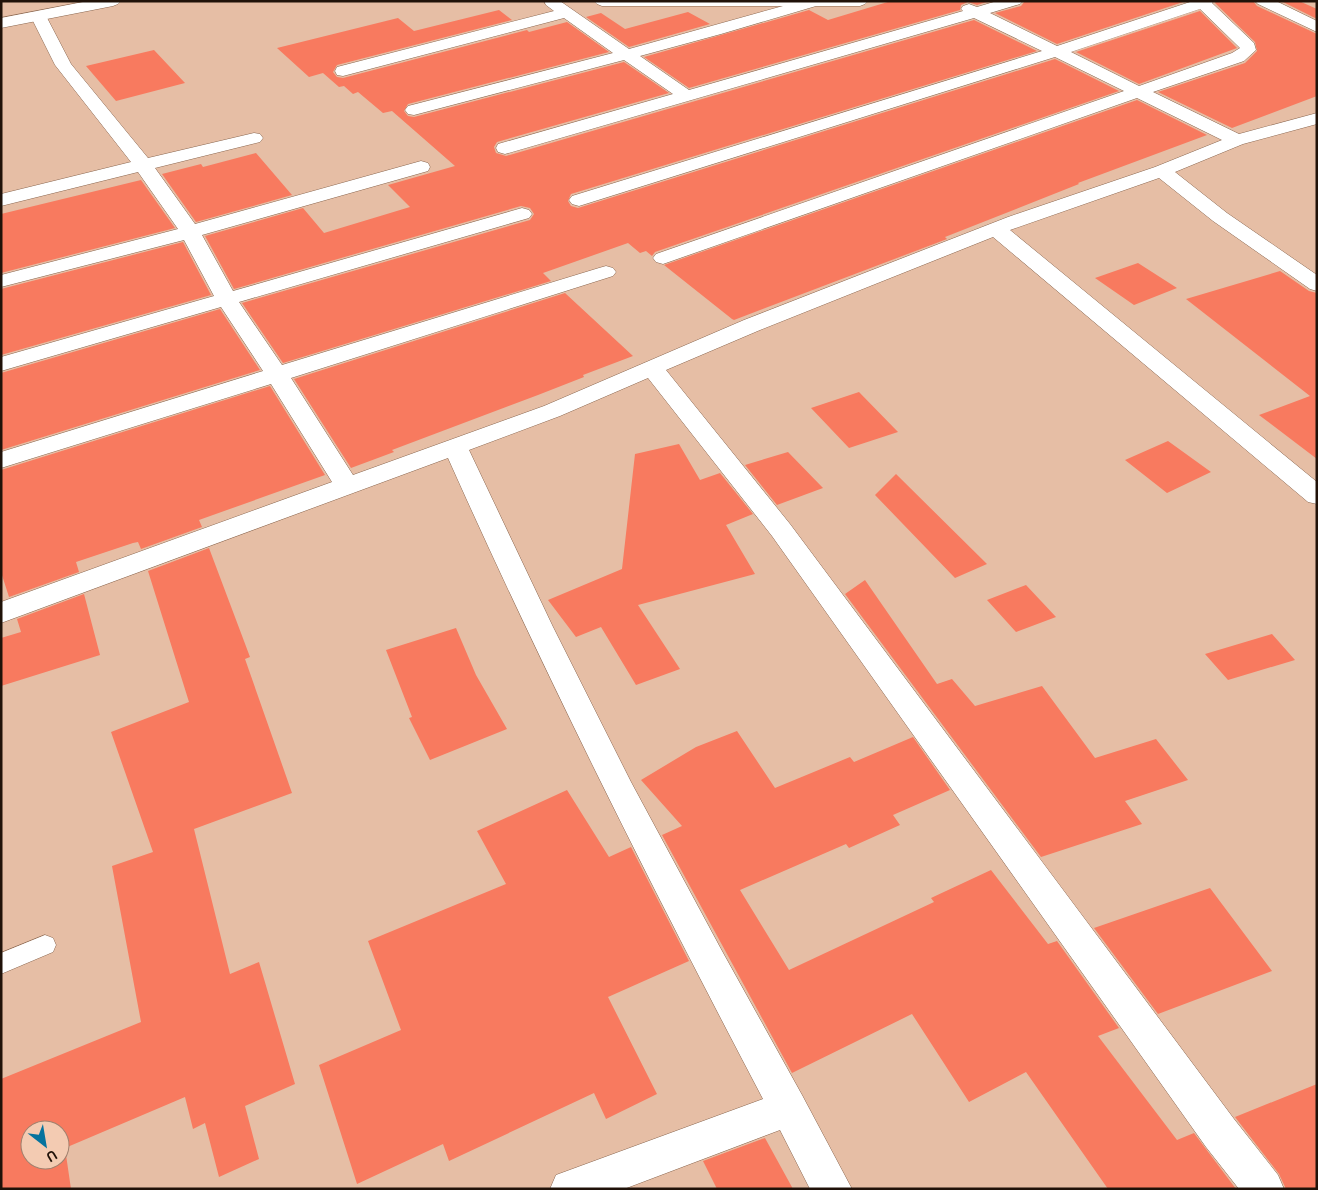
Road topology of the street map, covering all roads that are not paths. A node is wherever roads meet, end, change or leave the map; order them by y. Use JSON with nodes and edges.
{"nodes":[{"id":1,"x":113,"y":1,"type":"edge"},
{"id":2,"x":550,"y":1,"type":"edge"},
{"id":3,"x":602,"y":1,"type":"edge"},
{"id":4,"x":683,"y":1,"type":"edge"},
{"id":5,"x":860,"y":1,"type":"edge"},
{"id":6,"x":1015,"y":1,"type":"edge"},
{"id":7,"x":1262,"y":1,"type":"edge"},
{"id":8,"x":811,"y":2,"type":"edge"},
{"id":9,"x":1204,"y":2,"type":"edge"},
{"id":10,"x":955,"y":3,"type":"dead end"},
{"id":11,"x":566,"y":13,"type":"junction"},
{"id":12,"x":976,"y":13,"type":"junction"},
{"id":13,"x":38,"y":15,"type":"junction"},
{"id":14,"x":1,"y":23,"type":"edge"},
{"id":15,"x":1317,"y":27,"type":"edge"},
{"id":16,"x":1055,"y":52,"type":"junction"},
{"id":17,"x":625,"y":54,"type":"junction"},
{"id":18,"x":343,"y":72,"type":"dead end"},
{"id":19,"x":1140,"y":93,"type":"junction"},
{"id":20,"x":687,"y":96,"type":"junction"},
{"id":21,"x":414,"y":110,"type":"dead end"},
{"id":22,"x":1317,"y":118,"type":"edge"},
{"id":23,"x":254,"y":138,"type":"dead end"},
{"id":24,"x":1238,"y":140,"type":"junction"},
{"id":25,"x":506,"y":148,"type":"dead end"},
{"id":26,"x":142,"y":165,"type":"junction"},
{"id":27,"x":421,"y":167,"type":"dead end"},
{"id":28,"x":1162,"y":171,"type":"junction"},
{"id":29,"x":1,"y":200,"type":"edge"},
{"id":30,"x":579,"y":200,"type":"dead end"},
{"id":31,"x":522,"y":214,"type":"dead end"},
{"id":32,"x":996,"y":229,"type":"junction"},
{"id":33,"x":190,"y":232,"type":"junction"},
{"id":34,"x":663,"y":258,"type":"dead end"},
{"id":35,"x":606,"y":272,"type":"dead end"},
{"id":36,"x":1,"y":281,"type":"edge"},
{"id":37,"x":1317,"y":285,"type":"edge"},
{"id":38,"x":227,"y":300,"type":"junction"},
{"id":39,"x":1,"y":364,"type":"edge"},
{"id":40,"x":652,"y":368,"type":"junction"},
{"id":41,"x":277,"y":374,"type":"junction"},
{"id":42,"x":455,"y":447,"type":"junction"},
{"id":43,"x":1,"y":460,"type":"edge"},
{"id":44,"x":348,"y":487,"type":"junction"},
{"id":45,"x":1317,"y":496,"type":"edge"},
{"id":46,"x":1,"y":613,"type":"edge"},
{"id":47,"x":45,"y":945,"type":"dead end"},
{"id":48,"x":1,"y":964,"type":"edge"},
{"id":49,"x":789,"y":1108,"type":"junction"},
{"id":50,"x":570,"y":1189,"type":"edge"},
{"id":51,"x":832,"y":1189,"type":"edge"},
{"id":52,"x":1264,"y":1189,"type":"edge"}],
"edges":[{"from":1,"to":13,"type":"street"},
{"from":2,"to":11,"type":"street"},
{"from":3,"to":4,"type":"street"},
{"from":4,"to":8,"type":"street"},
{"from":5,"to":8,"type":"street"},
{"from":6,"to":12,"type":"street"},
{"from":7,"to":15,"type":"street"},
{"from":8,"to":17,"type":"street"},
{"from":9,"to":16,"type":"street"},
{"from":9,"to":19,"type":"street"},
{"from":10,"to":12,"type":"street"},
{"from":11,"to":17,"type":"street"},
{"from":11,"to":18,"type":"street"},
{"from":12,"to":16,"type":"street"},
{"from":12,"to":20,"type":"street"},
{"from":13,"to":14,"type":"street"},
{"from":13,"to":26,"type":"street"},
{"from":16,"to":19,"type":"street"},
{"from":16,"to":30,"type":"street"},
{"from":17,"to":20,"type":"street"},
{"from":17,"to":21,"type":"street"},
{"from":19,"to":24,"type":"street"},
{"from":19,"to":34,"type":"street"},
{"from":20,"to":25,"type":"street"},
{"from":22,"to":24,"type":"street"},
{"from":23,"to":26,"type":"street"},
{"from":24,"to":28,"type":"street"},
{"from":26,"to":29,"type":"street"},
{"from":26,"to":33,"type":"street"},
{"from":27,"to":33,"type":"street"},
{"from":28,"to":32,"type":"street"},
{"from":28,"to":37,"type":"street"},
{"from":31,"to":38,"type":"street"},
{"from":32,"to":40,"type":"street"},
{"from":32,"to":45,"type":"street"},
{"from":33,"to":36,"type":"street"},
{"from":33,"to":38,"type":"street"},
{"from":35,"to":41,"type":"street"},
{"from":38,"to":39,"type":"street"},
{"from":38,"to":41,"type":"street"},
{"from":40,"to":42,"type":"street"},
{"from":40,"to":52,"type":"street"},
{"from":41,"to":43,"type":"street"},
{"from":41,"to":44,"type":"street"},
{"from":42,"to":44,"type":"street"},
{"from":42,"to":49,"type":"street"},
{"from":44,"to":46,"type":"street"},
{"from":47,"to":48,"type":"lane"},
{"from":49,"to":50,"type":"street"},
{"from":49,"to":51,"type":"street"}]}
